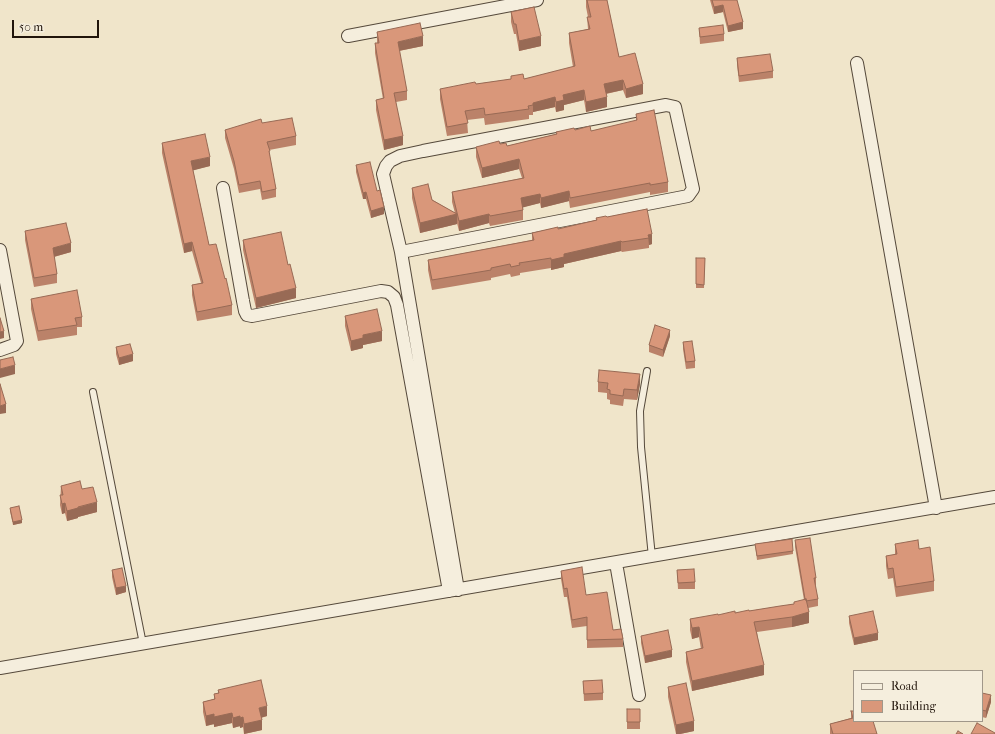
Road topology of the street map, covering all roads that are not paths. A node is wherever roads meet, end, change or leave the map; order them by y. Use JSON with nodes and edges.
{"nodes":[{"id":1,"x":537,"y":0,"type":"edge"},
{"id":2,"x":348,"y":36,"type":"dead end"},
{"id":3,"x":857,"y":64,"type":"dead end"},
{"id":4,"x":223,"y":188,"type":"dead end"},
{"id":5,"x":0,"y":250,"type":"edge"},
{"id":6,"x":401,"y":252,"type":"junction"},
{"id":7,"x":0,"y":350,"type":"edge"},
{"id":8,"x":647,"y":371,"type":"dead end"},
{"id":9,"x":93,"y":392,"type":"dead end"},
{"id":10,"x":995,"y":497,"type":"edge"},
{"id":11,"x":936,"y":508,"type":"junction"},
{"id":12,"x":652,"y":557,"type":"junction"},
{"id":13,"x":616,"y":563,"type":"junction"},
{"id":14,"x":453,"y":591,"type":"junction"},
{"id":15,"x":144,"y":644,"type":"junction"},
{"id":16,"x":0,"y":668,"type":"edge"},
{"id":17,"x":639,"y":696,"type":"dead end"}],
"edges":[{"from":1,"to":2,"type":"street"},
{"from":3,"to":11,"type":"street"},
{"from":4,"to":14,"type":"street"},
{"from":5,"to":7,"type":"street"},
{"from":6,"to":6,"type":"street"},
{"from":6,"to":14,"type":"street"},
{"from":8,"to":12,"type":"lane"},
{"from":9,"to":15,"type":"lane"},
{"from":10,"to":11,"type":"street"},
{"from":11,"to":12,"type":"street"},
{"from":12,"to":13,"type":"street"},
{"from":13,"to":14,"type":"street"},
{"from":13,"to":17,"type":"street"},
{"from":14,"to":15,"type":"street"},
{"from":15,"to":16,"type":"street"}]}
